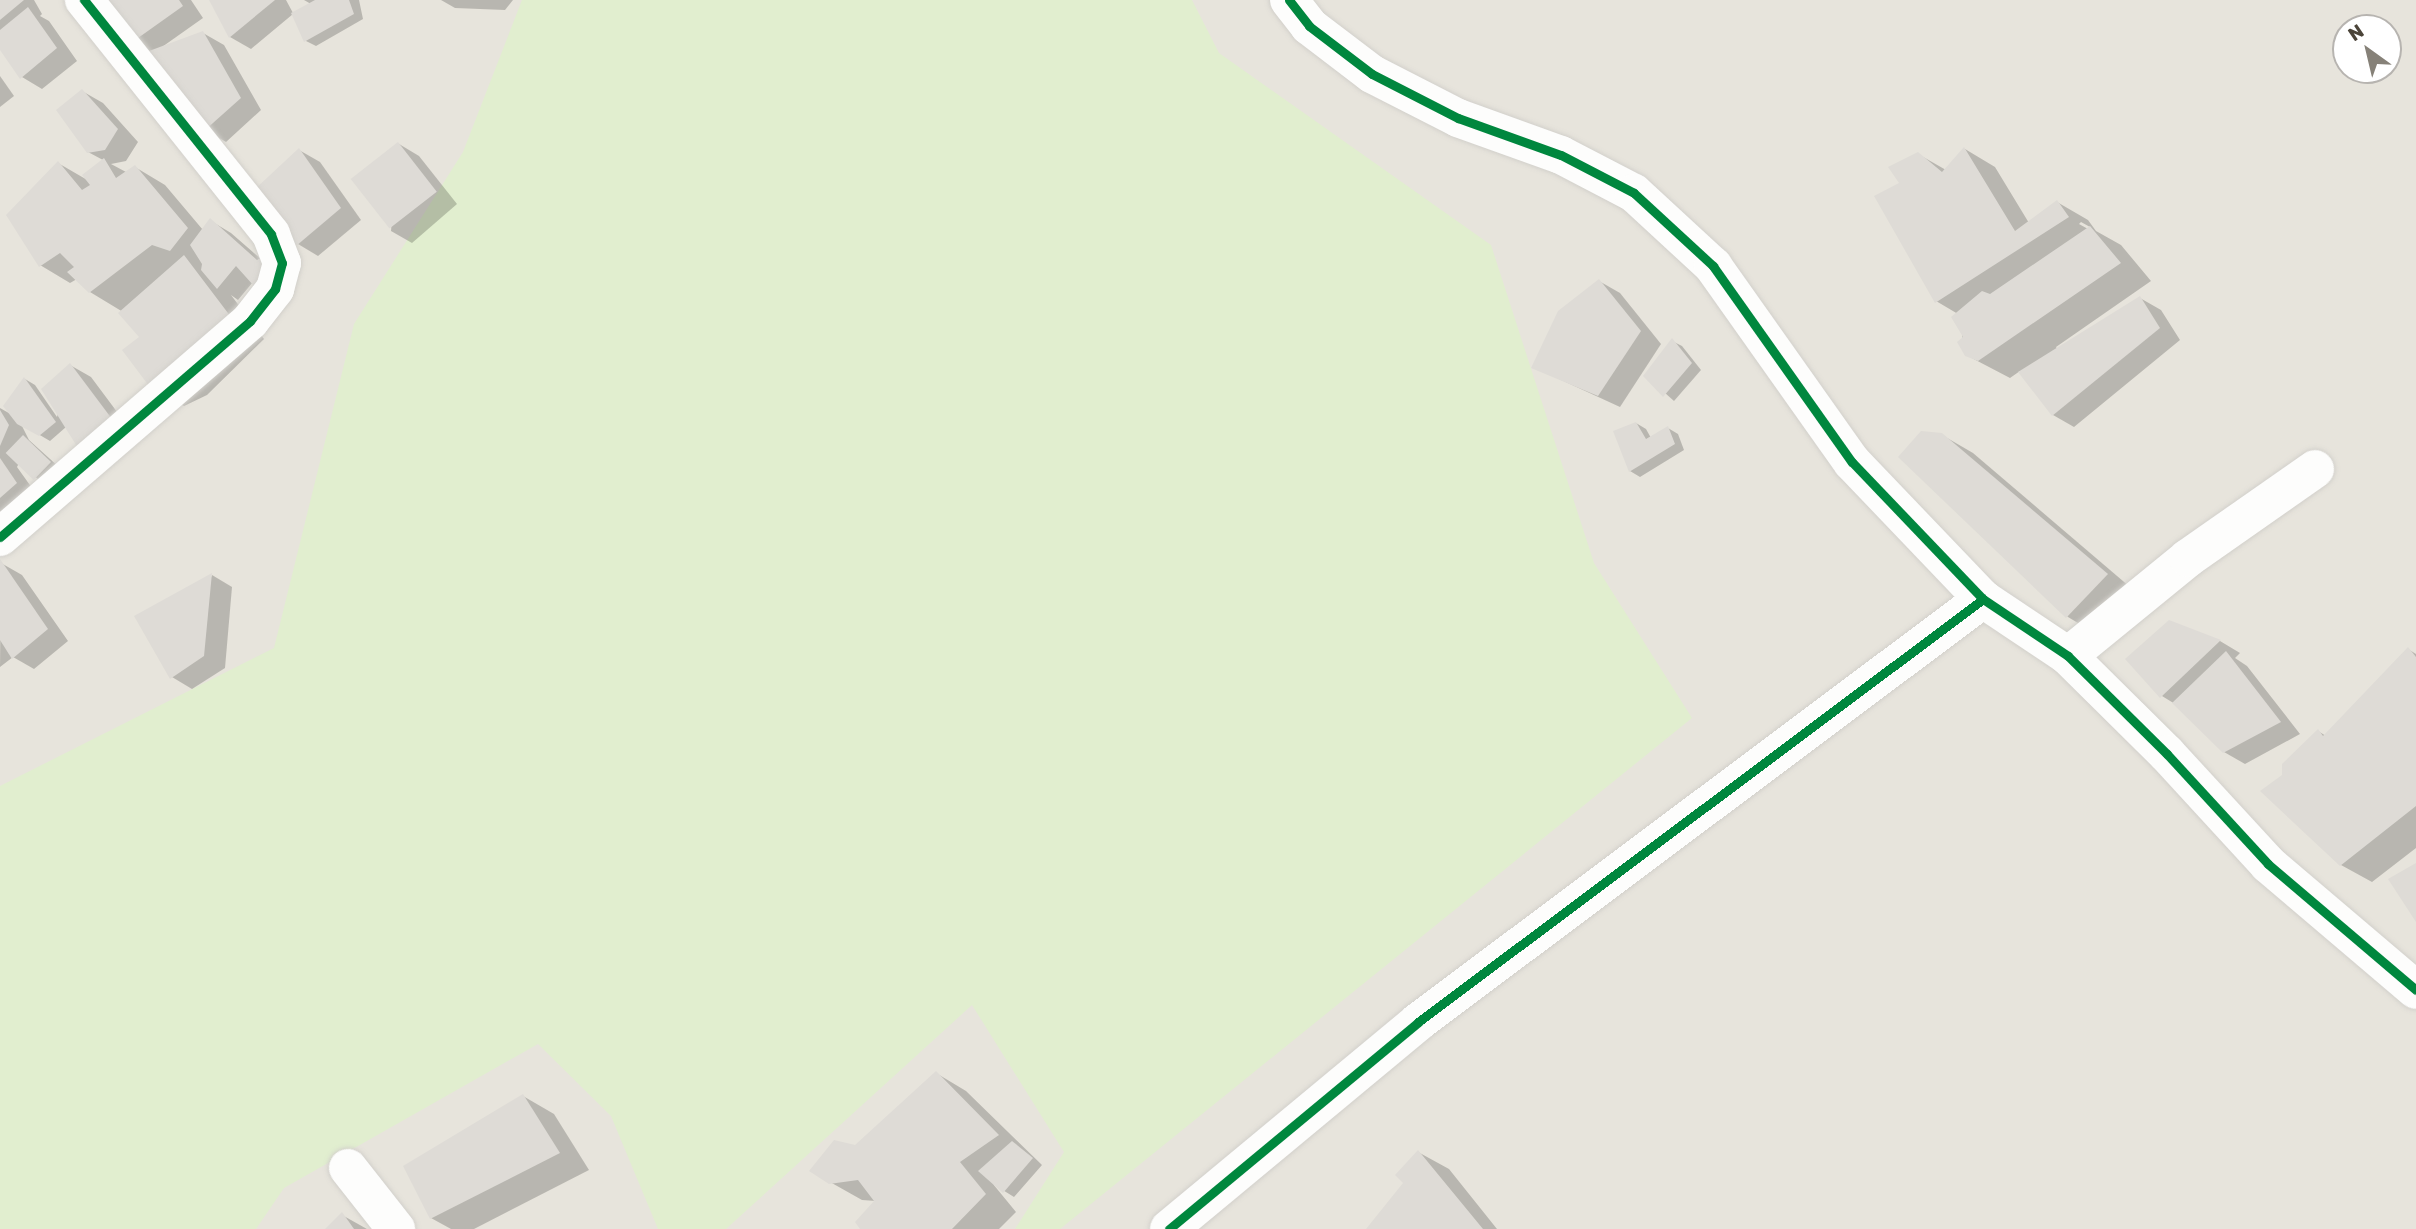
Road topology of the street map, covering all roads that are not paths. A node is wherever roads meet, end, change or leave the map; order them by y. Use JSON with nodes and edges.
{"nodes":[{"id":1,"x":85,"y":0,"type":"edge"},
{"id":2,"x":1289,"y":0,"type":"edge"},
{"id":3,"x":2315,"y":469,"type":"dead end"},
{"id":4,"x":0,"y":537,"type":"edge"},
{"id":5,"x":1983,"y":599,"type":"junction"},
{"id":6,"x":2068,"y":656,"type":"junction"},
{"id":7,"x":2416,"y":990,"type":"edge"},
{"id":8,"x":348,"y":1168,"type":"dead end"},
{"id":9,"x":396,"y":1229,"type":"edge"},
{"id":10,"x":1169,"y":1229,"type":"edge"}],
"edges":[{"from":1,"to":4,"type":"street"},
{"from":2,"to":5,"type":"street"},
{"from":3,"to":6,"type":"street"},
{"from":5,"to":6,"type":"street"},
{"from":5,"to":10,"type":"street"},
{"from":6,"to":7,"type":"street"},
{"from":8,"to":9,"type":"street"}]}
